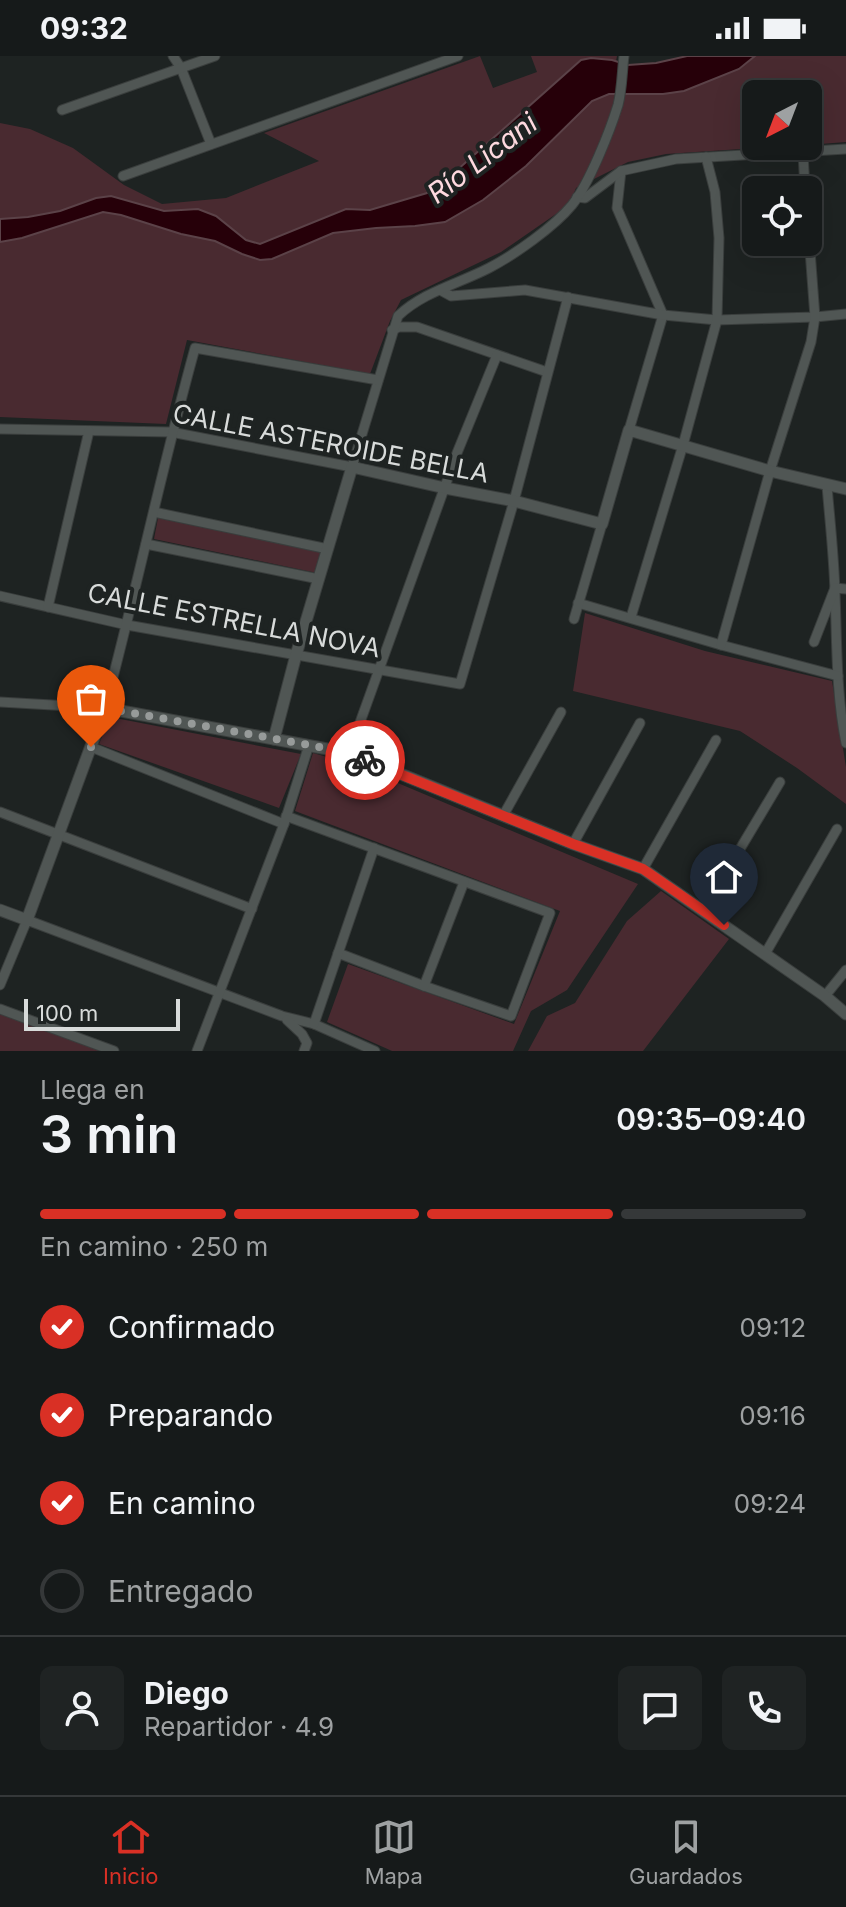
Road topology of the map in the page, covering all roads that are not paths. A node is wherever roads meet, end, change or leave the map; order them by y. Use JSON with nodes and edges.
{"nodes":[{"id":1,"x":173,"y":56,"type":"edge"},
{"id":2,"x":215,"y":56,"type":"edge"},
{"id":3,"x":458,"y":56,"type":"edge"},
{"id":4,"x":624,"y":56,"type":"edge"},
{"id":5,"x":181,"y":68,"type":"junction"},
{"id":6,"x":62,"y":110,"type":"dead end"},
{"id":7,"x":211,"y":144,"type":"junction"},
{"id":8,"x":846,"y":149,"type":"edge"},
{"id":9,"x":822,"y":151,"type":"edge"},
{"id":10,"x":742,"y":155,"type":"edge"},
{"id":11,"x":706,"y":157,"type":"junction"},
{"id":12,"x":621,"y":171,"type":"junction"},
{"id":13,"x":123,"y":176,"type":"dead end"},
{"id":14,"x":577,"y":197,"type":"junction"},
{"id":15,"x":810,"y":256,"type":"edge"},
{"id":16,"x":440,"y":290,"type":"junction"},
{"id":17,"x":568,"y":297,"type":"junction"},
{"id":18,"x":846,"y":314,"type":"edge"},
{"id":19,"x":663,"y":315,"type":"junction"},
{"id":20,"x":815,"y":317,"type":"junction"},
{"id":21,"x":717,"y":320,"type":"junction"},
{"id":22,"x":392,"y":330,"type":"junction"},
{"id":23,"x":497,"y":355,"type":"junction"},
{"id":24,"x":547,"y":372,"type":"junction"},
{"id":25,"x":378,"y":380,"type":"junction"},
{"id":26,"x":629,"y":430,"type":"junction"},
{"id":27,"x":0,"y":431,"type":"edge"},
{"id":28,"x":89,"y":431,"type":"junction"},
{"id":29,"x":171,"y":432,"type":"junction"},
{"id":30,"x":683,"y":445,"type":"junction"},
{"id":31,"x":352,"y":467,"type":"junction"},
{"id":32,"x":770,"y":471,"type":"junction"},
{"id":33,"x":827,"y":486,"type":"junction"},
{"id":34,"x":445,"y":488,"type":"junction"},
{"id":35,"x":846,"y":489,"type":"edge"},
{"id":36,"x":514,"y":501,"type":"junction"},
{"id":37,"x":154,"y":512,"type":"junction"},
{"id":38,"x":602,"y":524,"type":"junction"},
{"id":39,"x":146,"y":544,"type":"junction"},
{"id":40,"x":328,"y":549,"type":"junction"},
{"id":41,"x":319,"y":579,"type":"junction"},
{"id":42,"x":835,"y":588,"type":"junction"},
{"id":43,"x":846,"y":589,"type":"edge"},
{"id":44,"x":0,"y":596,"type":"edge"},
{"id":45,"x":578,"y":603,"type":"junction"},
{"id":46,"x":48,"y":607,"type":"junction"},
{"id":47,"x":631,"y":617,"type":"junction"},
{"id":48,"x":574,"y":619,"type":"dead end"},
{"id":49,"x":127,"y":625,"type":"junction"},
{"id":50,"x":814,"y":642,"type":"dead end"},
{"id":51,"x":721,"y":645,"type":"junction"},
{"id":52,"x":296,"y":655,"type":"junction"},
{"id":53,"x":379,"y":669,"type":"junction"},
{"id":54,"x":838,"y":676,"type":"junction"},
{"id":55,"x":0,"y":702,"type":"edge"},
{"id":56,"x":105,"y":708,"type":"junction"},
{"id":57,"x":561,"y":712,"type":"dead end"},
{"id":58,"x":844,"y":720,"type":"edge"},
{"id":59,"x":640,"y":723,"type":"dead end"},
{"id":60,"x":274,"y":739,"type":"junction"},
{"id":61,"x":716,"y":740,"type":"dead end"},
{"id":62,"x":846,"y":743,"type":"edge"},
{"id":63,"x":309,"y":745,"type":"junction"},
{"id":64,"x":91,"y":747,"type":"junction"},
{"id":65,"x":349,"y":753,"type":"junction"},
{"id":66,"x":780,"y":782,"type":"dead end"},
{"id":67,"x":0,"y":812,"type":"edge"},
{"id":68,"x":503,"y":816,"type":"junction"},
{"id":69,"x":285,"y":820,"type":"junction"},
{"id":70,"x":837,"y":829,"type":"dead end"},
{"id":71,"x":59,"y":833,"type":"junction"},
{"id":72,"x":573,"y":844,"type":"junction"},
{"id":73,"x":374,"y":848,"type":"junction"},
{"id":74,"x":643,"y":869,"type":"junction"},
{"id":75,"x":464,"y":882,"type":"junction"},
{"id":76,"x":252,"y":909,"type":"junction"},
{"id":77,"x":0,"y":910,"type":"edge"},
{"id":78,"x":703,"y":911,"type":"junction"},
{"id":79,"x":27,"y":920,"type":"junction"},
{"id":80,"x":338,"y":953,"type":"junction"},
{"id":81,"x":765,"y":954,"type":"junction"},
{"id":82,"x":846,"y":970,"type":"edge"},
{"id":83,"x":0,"y":985,"type":"edge"},
{"id":84,"x":424,"y":986,"type":"junction"},
{"id":85,"x":220,"y":991,"type":"junction"},
{"id":86,"x":825,"y":996,"type":"junction"},
{"id":87,"x":0,"y":1009,"type":"edge"},
{"id":88,"x":846,"y":1014,"type":"edge"},
{"id":89,"x":282,"y":1016,"type":"junction"},
{"id":90,"x":314,"y":1024,"type":"junction"},
{"id":91,"x":114,"y":1051,"type":"edge"},
{"id":92,"x":197,"y":1051,"type":"edge"},
{"id":93,"x":304,"y":1051,"type":"edge"},
{"id":94,"x":375,"y":1051,"type":"edge"}],
"edges":[{"from":1,"to":5,"type":"street"},
{"from":2,"to":5,"type":"street"},
{"from":3,"to":7,"type":"street"},
{"from":4,"to":14,"type":"street"},
{"from":5,"to":6,"type":"street"},
{"from":5,"to":7,"type":"street"},
{"from":7,"to":13,"type":"street"},
{"from":8,"to":9,"type":"street"},
{"from":10,"to":11,"type":"street"},
{"from":11,"to":12,"type":"street"},
{"from":11,"to":21,"type":"street"},
{"from":12,"to":14,"type":"street"},
{"from":12,"to":19,"type":"street"},
{"from":14,"to":16,"type":"street"},
{"from":15,"to":20,"type":"street"},
{"from":16,"to":17,"type":"street"},
{"from":16,"to":22,"type":"street"},
{"from":17,"to":19,"type":"street"},
{"from":17,"to":24,"type":"street"},
{"from":18,"to":20,"type":"street"},
{"from":19,"to":21,"type":"street"},
{"from":19,"to":26,"type":"street"},
{"from":20,"to":21,"type":"street"},
{"from":20,"to":32,"type":"street"},
{"from":21,"to":30,"type":"street"},
{"from":22,"to":23,"type":"street"},
{"from":22,"to":25,"type":"street"},
{"from":23,"to":24,"type":"street"},
{"from":23,"to":34,"type":"street"},
{"from":24,"to":36,"type":"street"},
{"from":25,"to":29,"type":"street"},
{"from":25,"to":31,"type":"street"},
{"from":26,"to":30,"type":"street"},
{"from":26,"to":38,"type":"street"},
{"from":27,"to":28,"type":"street","name":"CALLE ASTEROIDE BELLA"},
{"from":28,"to":29,"type":"street","name":"CALLE ASTEROIDE BELLA"},
{"from":28,"to":46,"type":"street"},
{"from":29,"to":31,"type":"street","name":"CALLE ASTEROIDE BELLA"},
{"from":29,"to":37,"type":"street"},
{"from":30,"to":32,"type":"street"},
{"from":30,"to":47,"type":"street"},
{"from":31,"to":34,"type":"street","name":"CALLE ASTEROIDE BELLA"},
{"from":31,"to":40,"type":"street"},
{"from":32,"to":33,"type":"street"},
{"from":32,"to":51,"type":"street"},
{"from":33,"to":35,"type":"street"},
{"from":33,"to":42,"type":"street"},
{"from":34,"to":36,"type":"street","name":"CALLE ASTEROIDE BELLA"},
{"from":34,"to":53,"type":"street"},
{"from":36,"to":38,"type":"street","name":"CALLE ASTEROIDE BELLA"},
{"from":36,"to":53,"type":"street","name":"CALLE ESTRELLA NOVA"},
{"from":37,"to":39,"type":"street"},
{"from":37,"to":40,"type":"street"},
{"from":38,"to":45,"type":"street"},
{"from":39,"to":41,"type":"street"},
{"from":39,"to":49,"type":"street"},
{"from":40,"to":41,"type":"street"},
{"from":41,"to":52,"type":"street"},
{"from":42,"to":43,"type":"street"},
{"from":42,"to":50,"type":"street"},
{"from":42,"to":54,"type":"street"},
{"from":44,"to":46,"type":"street","name":"CALLE ESTRELLA NOVA"},
{"from":45,"to":47,"type":"street"},
{"from":45,"to":48,"type":"street"},
{"from":46,"to":49,"type":"street","name":"CALLE ESTRELLA NOVA"},
{"from":47,"to":51,"type":"street"},
{"from":49,"to":52,"type":"street","name":"CALLE ESTRELLA NOVA"},
{"from":49,"to":56,"type":"street"},
{"from":51,"to":54,"type":"street"},
{"from":52,"to":53,"type":"street","name":"CALLE ESTRELLA NOVA"},
{"from":52,"to":60,"type":"street"},
{"from":53,"to":65,"type":"street"},
{"from":54,"to":58,"type":"street"},
{"from":55,"to":56,"type":"street"},
{"from":56,"to":60,"type":"street"},
{"from":56,"to":64,"type":"street"},
{"from":57,"to":68,"type":"street"},
{"from":58,"to":62,"type":"street"},
{"from":59,"to":72,"type":"street"},
{"from":60,"to":63,"type":"street"},
{"from":61,"to":74,"type":"street"},
{"from":63,"to":65,"type":"street"},
{"from":63,"to":69,"type":"street"},
{"from":64,"to":69,"type":"street"},
{"from":64,"to":71,"type":"street"},
{"from":65,"to":68,"type":"street"},
{"from":66,"to":78,"type":"street"},
{"from":67,"to":71,"type":"street"},
{"from":68,"to":72,"type":"street"},
{"from":69,"to":73,"type":"street"},
{"from":69,"to":76,"type":"street"},
{"from":70,"to":81,"type":"street"},
{"from":71,"to":76,"type":"street"},
{"from":71,"to":79,"type":"street"},
{"from":72,"to":74,"type":"street"},
{"from":73,"to":75,"type":"street"},
{"from":73,"to":80,"type":"street"},
{"from":74,"to":78,"type":"street"},
{"from":75,"to":84,"type":"street"},
{"from":75,"to":84,"type":"street"},
{"from":76,"to":85,"type":"street"},
{"from":77,"to":79,"type":"street"},
{"from":78,"to":81,"type":"street"},
{"from":79,"to":83,"type":"street"},
{"from":79,"to":85,"type":"street"},
{"from":80,"to":84,"type":"street"},
{"from":80,"to":90,"type":"street"},
{"from":81,"to":86,"type":"street"},
{"from":82,"to":86,"type":"street"},
{"from":85,"to":89,"type":"street"},
{"from":85,"to":92,"type":"street"},
{"from":86,"to":88,"type":"street"},
{"from":87,"to":91,"type":"street"},
{"from":89,"to":90,"type":"street"},
{"from":89,"to":93,"type":"street"},
{"from":90,"to":94,"type":"street"}]}
